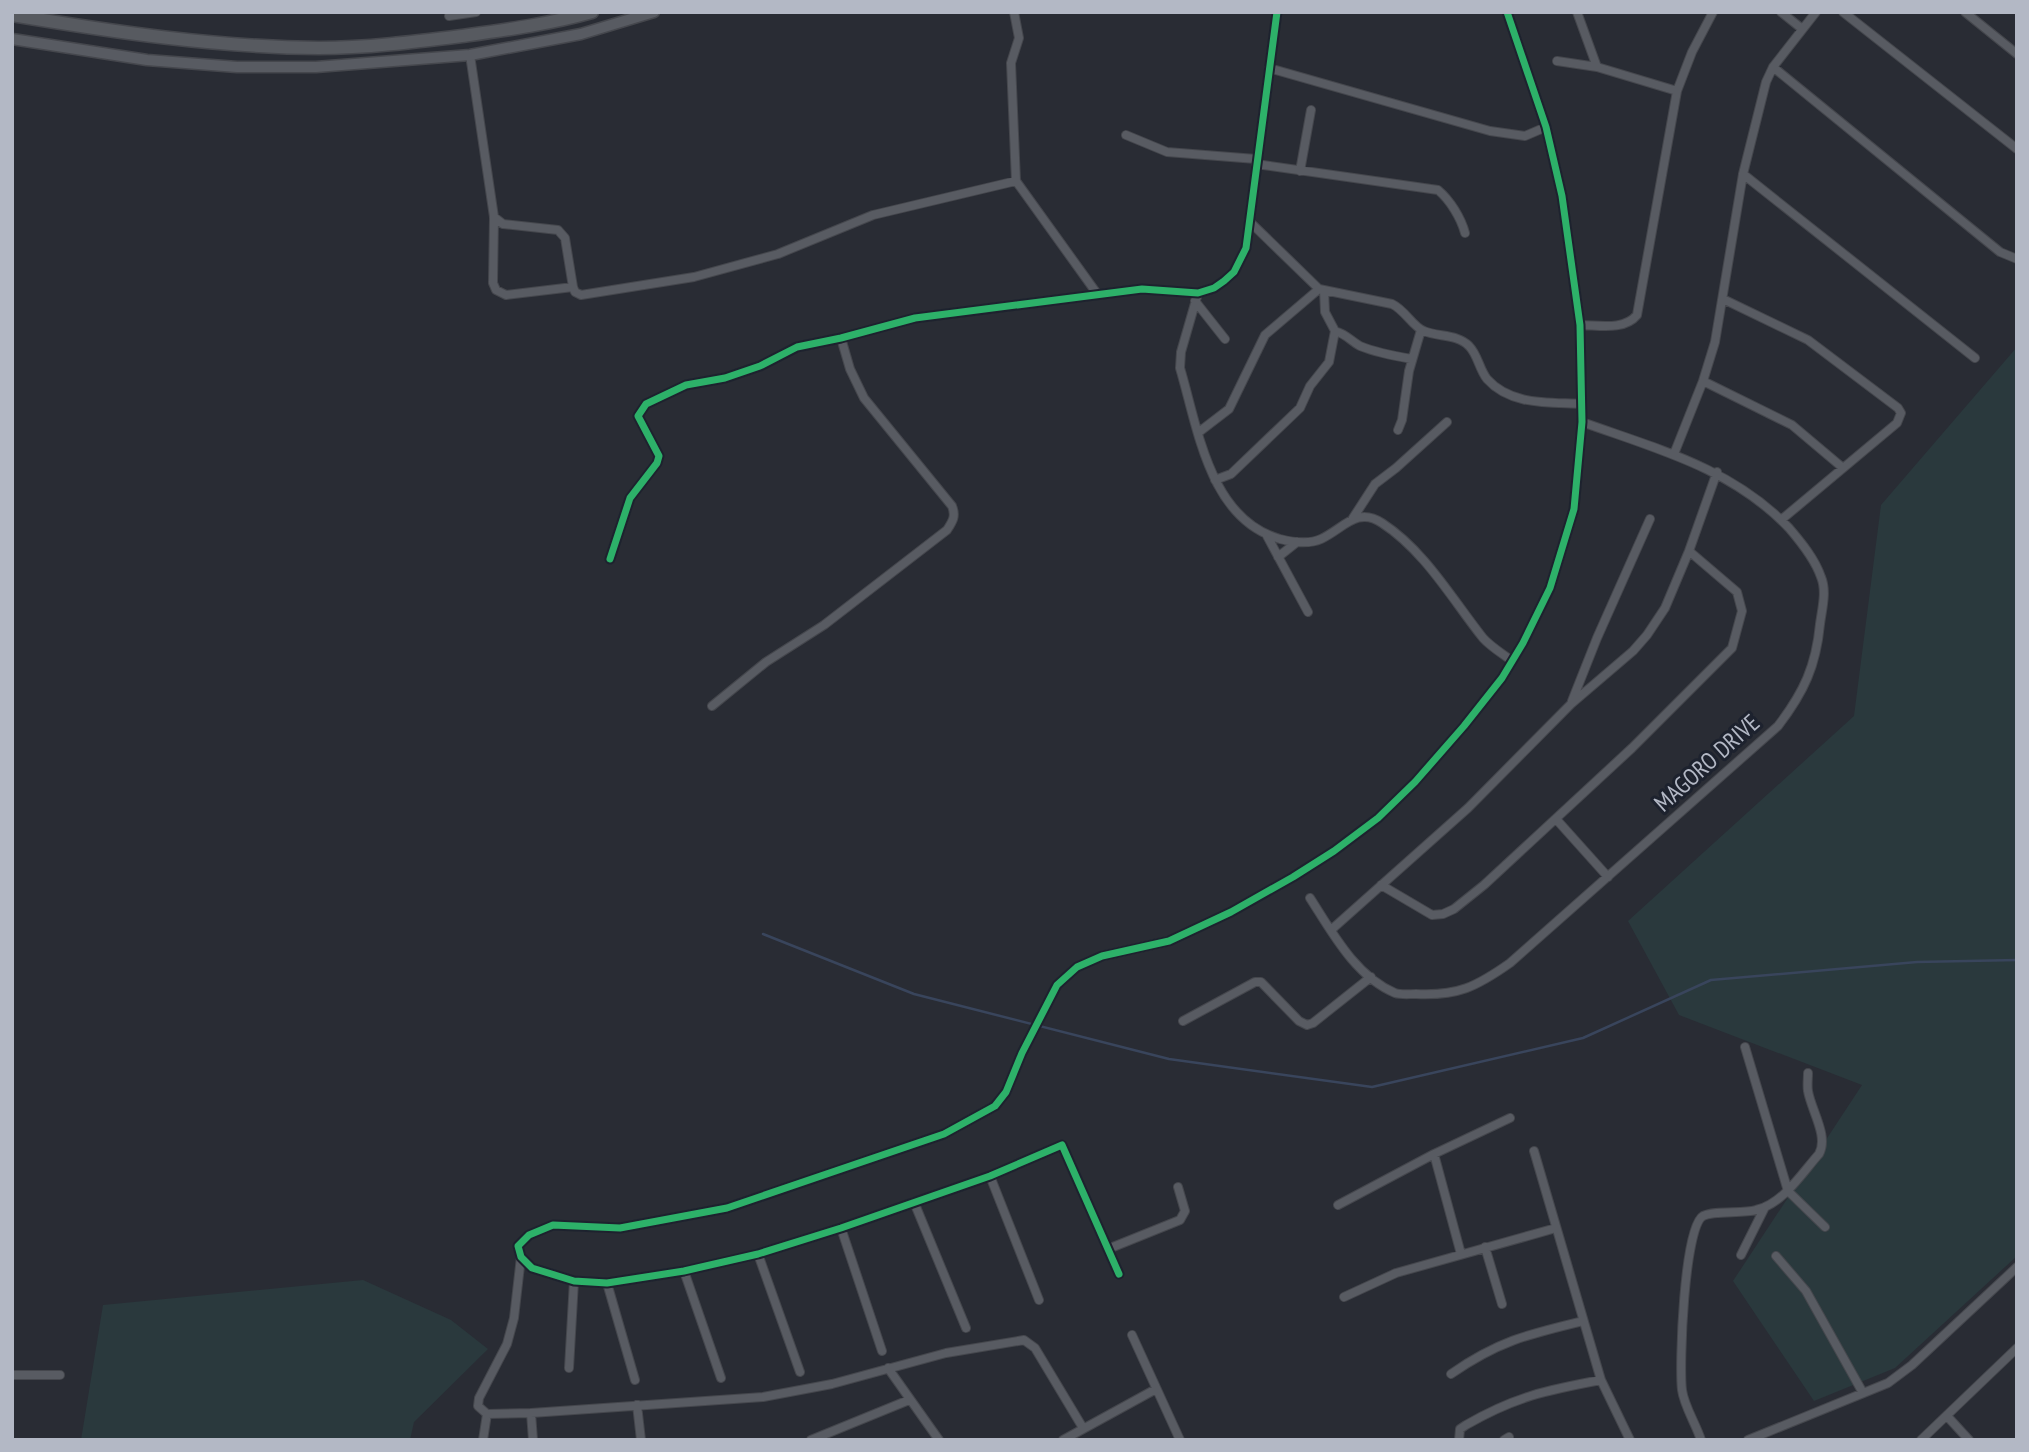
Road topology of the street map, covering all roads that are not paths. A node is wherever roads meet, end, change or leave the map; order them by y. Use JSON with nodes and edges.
{"nodes":[{"id":1,"x":476,"y":12,"type":"edge"},
{"id":2,"x":592,"y":12,"type":"edge"},
{"id":3,"x":654,"y":12,"type":"edge"},
{"id":4,"x":1014,"y":12,"type":"edge"},
{"id":5,"x":1277,"y":12,"type":"edge"},
{"id":6,"x":1507,"y":12,"type":"edge"},
{"id":7,"x":1577,"y":12,"type":"edge"},
{"id":8,"x":1713,"y":12,"type":"edge"},
{"id":9,"x":1782,"y":12,"type":"edge"},
{"id":10,"x":1816,"y":12,"type":"edge"},
{"id":11,"x":1843,"y":12,"type":"edge"},
{"id":12,"x":1965,"y":12,"type":"edge"},
{"id":13,"x":12,"y":15,"type":"edge"},
{"id":14,"x":449,"y":16,"type":"dead end"},
{"id":15,"x":1801,"y":28,"type":"junction"},
{"id":16,"x":12,"y":39,"type":"edge"},
{"id":17,"x":2017,"y":54,"type":"edge"},
{"id":18,"x":470,"y":55,"type":"junction"},
{"id":19,"x":1557,"y":61,"type":"dead end"},
{"id":20,"x":1597,"y":67,"type":"junction"},
{"id":21,"x":1773,"y":67,"type":"junction"},
{"id":22,"x":1269,"y":68,"type":"junction"},
{"id":23,"x":1677,"y":91,"type":"junction"},
{"id":24,"x":1311,"y":110,"type":"dead end"},
{"id":25,"x":1546,"y":127,"type":"junction"},
{"id":26,"x":1126,"y":135,"type":"dead end"},
{"id":27,"x":2017,"y":149,"type":"edge"},
{"id":28,"x":1256,"y":161,"type":"junction"},
{"id":29,"x":1300,"y":171,"type":"junction"},
{"id":30,"x":1742,"y":174,"type":"junction"},
{"id":31,"x":1016,"y":181,"type":"junction"},
{"id":32,"x":495,"y":217,"type":"junction"},
{"id":33,"x":1250,"y":221,"type":"junction"},
{"id":34,"x":503,"y":224,"type":"junction"},
{"id":35,"x":495,"y":230,"type":"junction"},
{"id":36,"x":1465,"y":233,"type":"dead end"},
{"id":37,"x":2017,"y":259,"type":"edge"},
{"id":38,"x":573,"y":287,"type":"junction"},
{"id":39,"x":1321,"y":290,"type":"junction"},
{"id":40,"x":1098,"y":295,"type":"junction"},
{"id":41,"x":1197,"y":297,"type":"junction"},
{"id":42,"x":1723,"y":299,"type":"junction"},
{"id":43,"x":1580,"y":325,"type":"junction"},
{"id":44,"x":1335,"y":331,"type":"junction"},
{"id":45,"x":1421,"y":331,"type":"junction"},
{"id":46,"x":841,"y":338,"type":"junction"},
{"id":47,"x":1225,"y":340,"type":"dead end"},
{"id":48,"x":1975,"y":358,"type":"dead end"},
{"id":49,"x":1412,"y":359,"type":"junction"},
{"id":50,"x":1703,"y":381,"type":"junction"},
{"id":51,"x":1583,"y":404,"type":"junction"},
{"id":52,"x":1447,"y":422,"type":"dead end"},
{"id":53,"x":1582,"y":422,"type":"junction"},
{"id":54,"x":1398,"y":430,"type":"dead end"},
{"id":55,"x":1199,"y":432,"type":"junction"},
{"id":56,"x":1674,"y":454,"type":"junction"},
{"id":57,"x":1843,"y":468,"type":"junction"},
{"id":58,"x":1717,"y":472,"type":"junction"},
{"id":59,"x":1215,"y":480,"type":"junction"},
{"id":60,"x":1353,"y":518,"type":"junction"},
{"id":61,"x":1650,"y":519,"type":"dead end"},
{"id":62,"x":1781,"y":520,"type":"junction"},
{"id":63,"x":1266,"y":534,"type":"junction"},
{"id":64,"x":1297,"y":542,"type":"junction"},
{"id":65,"x":1689,"y":551,"type":"junction"},
{"id":66,"x":1278,"y":557,"type":"junction"},
{"id":67,"x":610,"y":559,"type":"dead end"},
{"id":68,"x":1308,"y":612,"type":"dead end"},
{"id":69,"x":1512,"y":661,"type":"junction"},
{"id":70,"x":1571,"y":704,"type":"junction"},
{"id":71,"x":712,"y":706,"type":"dead end"},
{"id":72,"x":1556,"y":819,"type":"junction"},
{"id":73,"x":1608,"y":877,"type":"junction"},
{"id":74,"x":1381,"y":885,"type":"junction"},
{"id":75,"x":1310,"y":898,"type":"dead end"},
{"id":76,"x":1331,"y":930,"type":"junction"},
{"id":77,"x":1371,"y":977,"type":"junction"},
{"id":78,"x":1183,"y":1021,"type":"dead end"},
{"id":79,"x":1745,"y":1047,"type":"dead end"},
{"id":80,"x":1808,"y":1073,"type":"dead end"},
{"id":81,"x":1510,"y":1118,"type":"dead end"},
{"id":82,"x":1534,"y":1151,"type":"dead end"},
{"id":83,"x":1434,"y":1154,"type":"junction"},
{"id":84,"x":990,"y":1176,"type":"junction"},
{"id":85,"x":1178,"y":1187,"type":"dead end"},
{"id":86,"x":1787,"y":1191,"type":"junction"},
{"id":87,"x":914,"y":1202,"type":"junction"},
{"id":88,"x":1338,"y":1205,"type":"dead end"},
{"id":89,"x":1765,"y":1208,"type":"junction"},
{"id":90,"x":1825,"y":1227,"type":"dead end"},
{"id":91,"x":841,"y":1228,"type":"junction"},
{"id":92,"x":1556,"y":1228,"type":"junction"},
{"id":93,"x":1485,"y":1247,"type":"junction"},
{"id":94,"x":1108,"y":1249,"type":"junction"},
{"id":95,"x":758,"y":1254,"type":"junction"},
{"id":96,"x":1461,"y":1254,"type":"junction"},
{"id":97,"x":1741,"y":1255,"type":"dead end"},
{"id":98,"x":1776,"y":1256,"type":"dead end"},
{"id":99,"x":521,"y":1257,"type":"junction"},
{"id":100,"x":2017,"y":1267,"type":"edge"},
{"id":101,"x":684,"y":1272,"type":"junction"},
{"id":102,"x":1119,"y":1274,"type":"dead end"},
{"id":103,"x":573,"y":1281,"type":"junction"},
{"id":104,"x":607,"y":1283,"type":"junction"},
{"id":105,"x":1344,"y":1297,"type":"dead end"},
{"id":106,"x":1039,"y":1300,"type":"dead end"},
{"id":107,"x":1502,"y":1304,"type":"dead end"},
{"id":108,"x":1583,"y":1321,"type":"junction"},
{"id":109,"x":965,"y":1328,"type":"dead end"},
{"id":110,"x":1132,"y":1335,"type":"dead end"},
{"id":111,"x":2017,"y":1348,"type":"edge"},
{"id":112,"x":882,"y":1351,"type":"dead end"},
{"id":113,"x":569,"y":1368,"type":"dead end"},
{"id":114,"x":888,"y":1368,"type":"junction"},
{"id":115,"x":800,"y":1372,"type":"dead end"},
{"id":116,"x":1451,"y":1374,"type":"dead end"},
{"id":117,"x":12,"y":1375,"type":"edge"},
{"id":118,"x":60,"y":1375,"type":"dead end"},
{"id":119,"x":721,"y":1378,"type":"dead end"},
{"id":120,"x":1601,"y":1380,"type":"junction"},
{"id":121,"x":635,"y":1381,"type":"dead end"},
{"id":122,"x":1156,"y":1389,"type":"junction"},
{"id":123,"x":1863,"y":1393,"type":"junction"},
{"id":124,"x":909,"y":1400,"type":"junction"},
{"id":125,"x":637,"y":1405,"type":"junction"},
{"id":126,"x":531,"y":1413,"type":"junction"},
{"id":127,"x":487,"y":1414,"type":"junction"},
{"id":128,"x":1947,"y":1416,"type":"junction"},
{"id":129,"x":1083,"y":1428,"type":"junction"},
{"id":130,"x":1076,"y":1436,"type":"edge"},
{"id":131,"x":482,"y":1440,"type":"edge"},
{"id":132,"x":533,"y":1440,"type":"edge"},
{"id":133,"x":641,"y":1440,"type":"edge"},
{"id":134,"x":811,"y":1440,"type":"edge"},
{"id":135,"x":939,"y":1440,"type":"edge"},
{"id":136,"x":1063,"y":1440,"type":"edge"},
{"id":137,"x":1180,"y":1440,"type":"edge"},
{"id":138,"x":1459,"y":1440,"type":"edge"},
{"id":139,"x":1630,"y":1440,"type":"edge"},
{"id":140,"x":1701,"y":1440,"type":"edge"},
{"id":141,"x":1748,"y":1440,"type":"edge"},
{"id":142,"x":1921,"y":1440,"type":"edge"},
{"id":143,"x":1969,"y":1440,"type":"edge"}],
"edges":[{"from":1,"to":14,"type":"street"},
{"from":2,"to":13,"type":"main road"},
{"from":3,"to":18,"type":"street"},
{"from":4,"to":31,"type":"street"},
{"from":5,"to":22,"type":"street"},
{"from":6,"to":25,"type":"street"},
{"from":7,"to":20,"type":"street"},
{"from":8,"to":23,"type":"street"},
{"from":9,"to":15,"type":"street"},
{"from":10,"to":15,"type":"street"},
{"from":11,"to":27,"type":"street"},
{"from":12,"to":17,"type":"street"},
{"from":15,"to":21,"type":"street"},
{"from":16,"to":18,"type":"street"},
{"from":18,"to":32,"type":"street"},
{"from":19,"to":20,"type":"street"},
{"from":20,"to":23,"type":"street"},
{"from":21,"to":30,"type":"street"},
{"from":21,"to":37,"type":"street"},
{"from":22,"to":25,"type":"street"},
{"from":22,"to":28,"type":"street"},
{"from":23,"to":43,"type":"street"},
{"from":24,"to":29,"type":"street"},
{"from":25,"to":43,"type":"street"},
{"from":26,"to":28,"type":"street"},
{"from":28,"to":29,"type":"street"},
{"from":28,"to":33,"type":"street"},
{"from":29,"to":36,"type":"street"},
{"from":30,"to":42,"type":"street"},
{"from":30,"to":48,"type":"street"},
{"from":31,"to":38,"type":"street"},
{"from":31,"to":40,"type":"street"},
{"from":32,"to":34,"type":"street"},
{"from":32,"to":35,"type":"street"},
{"from":33,"to":39,"type":"street"},
{"from":33,"to":41,"type":"street"},
{"from":34,"to":35,"type":"street"},
{"from":34,"to":38,"type":"street"},
{"from":35,"to":38,"type":"street"},
{"from":39,"to":44,"type":"street"},
{"from":39,"to":45,"type":"street"},
{"from":39,"to":55,"type":"street"},
{"from":40,"to":41,"type":"street"},
{"from":40,"to":46,"type":"street"},
{"from":41,"to":47,"type":"street"},
{"from":41,"to":55,"type":"street"},
{"from":42,"to":50,"type":"street"},
{"from":42,"to":57,"type":"street"},
{"from":43,"to":51,"type":"street"},
{"from":44,"to":49,"type":"street"},
{"from":44,"to":59,"type":"street"},
{"from":45,"to":49,"type":"street"},
{"from":45,"to":51,"type":"street"},
{"from":46,"to":67,"type":"street"},
{"from":46,"to":71,"type":"street"},
{"from":49,"to":54,"type":"street"},
{"from":50,"to":56,"type":"street"},
{"from":50,"to":57,"type":"street"},
{"from":51,"to":53,"type":"street"},
{"from":52,"to":60,"type":"street"},
{"from":53,"to":56,"type":"street","name":"MAGORO DRIVE"},
{"from":53,"to":69,"type":"street"},
{"from":55,"to":59,"type":"street"},
{"from":56,"to":58,"type":"street","name":"MAGORO DRIVE"},
{"from":57,"to":62,"type":"street"},
{"from":58,"to":62,"type":"street","name":"MAGORO DRIVE"},
{"from":58,"to":65,"type":"street"},
{"from":59,"to":63,"type":"street"},
{"from":60,"to":64,"type":"street"},
{"from":60,"to":69,"type":"street"},
{"from":61,"to":70,"type":"street"},
{"from":62,"to":73,"type":"street","name":"MAGORO DRIVE"},
{"from":63,"to":64,"type":"street"},
{"from":63,"to":66,"type":"street"},
{"from":64,"to":66,"type":"street"},
{"from":65,"to":70,"type":"street"},
{"from":65,"to":72,"type":"street"},
{"from":66,"to":68,"type":"street"},
{"from":69,"to":99,"type":"street"},
{"from":70,"to":74,"type":"street"},
{"from":72,"to":73,"type":"street"},
{"from":72,"to":74,"type":"street"},
{"from":73,"to":77,"type":"street","name":"MAGORO DRIVE"},
{"from":74,"to":76,"type":"street"},
{"from":75,"to":76,"type":"street","name":"MAGORO DRIVE"},
{"from":76,"to":77,"type":"street","name":"MAGORO DRIVE"},
{"from":77,"to":78,"type":"street"},
{"from":79,"to":86,"type":"street"},
{"from":80,"to":86,"type":"street"},
{"from":81,"to":83,"type":"street"},
{"from":82,"to":92,"type":"street"},
{"from":83,"to":88,"type":"street"},
{"from":83,"to":96,"type":"street"},
{"from":84,"to":87,"type":"street"},
{"from":84,"to":94,"type":"street"},
{"from":84,"to":106,"type":"street"},
{"from":85,"to":94,"type":"street"},
{"from":86,"to":89,"type":"street"},
{"from":86,"to":90,"type":"street"},
{"from":87,"to":91,"type":"street"},
{"from":87,"to":109,"type":"street"},
{"from":89,"to":97,"type":"street"},
{"from":89,"to":140,"type":"street"},
{"from":91,"to":95,"type":"street"},
{"from":91,"to":112,"type":"street"},
{"from":92,"to":93,"type":"street"},
{"from":92,"to":108,"type":"street"},
{"from":93,"to":96,"type":"street"},
{"from":93,"to":107,"type":"street"},
{"from":94,"to":102,"type":"street"},
{"from":95,"to":101,"type":"street"},
{"from":95,"to":115,"type":"street"},
{"from":96,"to":105,"type":"street"},
{"from":98,"to":123,"type":"street"},
{"from":99,"to":103,"type":"street"},
{"from":99,"to":127,"type":"street"},
{"from":100,"to":123,"type":"street"},
{"from":101,"to":104,"type":"street"},
{"from":101,"to":119,"type":"street"},
{"from":103,"to":104,"type":"street"},
{"from":103,"to":113,"type":"street"},
{"from":104,"to":121,"type":"street"},
{"from":108,"to":116,"type":"street"},
{"from":108,"to":120,"type":"street"},
{"from":110,"to":122,"type":"street"},
{"from":111,"to":128,"type":"street"},
{"from":114,"to":124,"type":"street"},
{"from":114,"to":125,"type":"street"},
{"from":114,"to":129,"type":"street"},
{"from":117,"to":118,"type":"street"},
{"from":120,"to":138,"type":"street"},
{"from":120,"to":139,"type":"street"},
{"from":122,"to":129,"type":"street"},
{"from":122,"to":137,"type":"street"},
{"from":123,"to":141,"type":"street"},
{"from":124,"to":134,"type":"street"},
{"from":124,"to":135,"type":"street"},
{"from":125,"to":126,"type":"street"},
{"from":125,"to":133,"type":"street"},
{"from":126,"to":127,"type":"street"},
{"from":126,"to":132,"type":"street"},
{"from":127,"to":131,"type":"street"},
{"from":128,"to":142,"type":"street"},
{"from":128,"to":143,"type":"street"},
{"from":129,"to":130,"type":"street"},
{"from":130,"to":136,"type":"street"}]}
